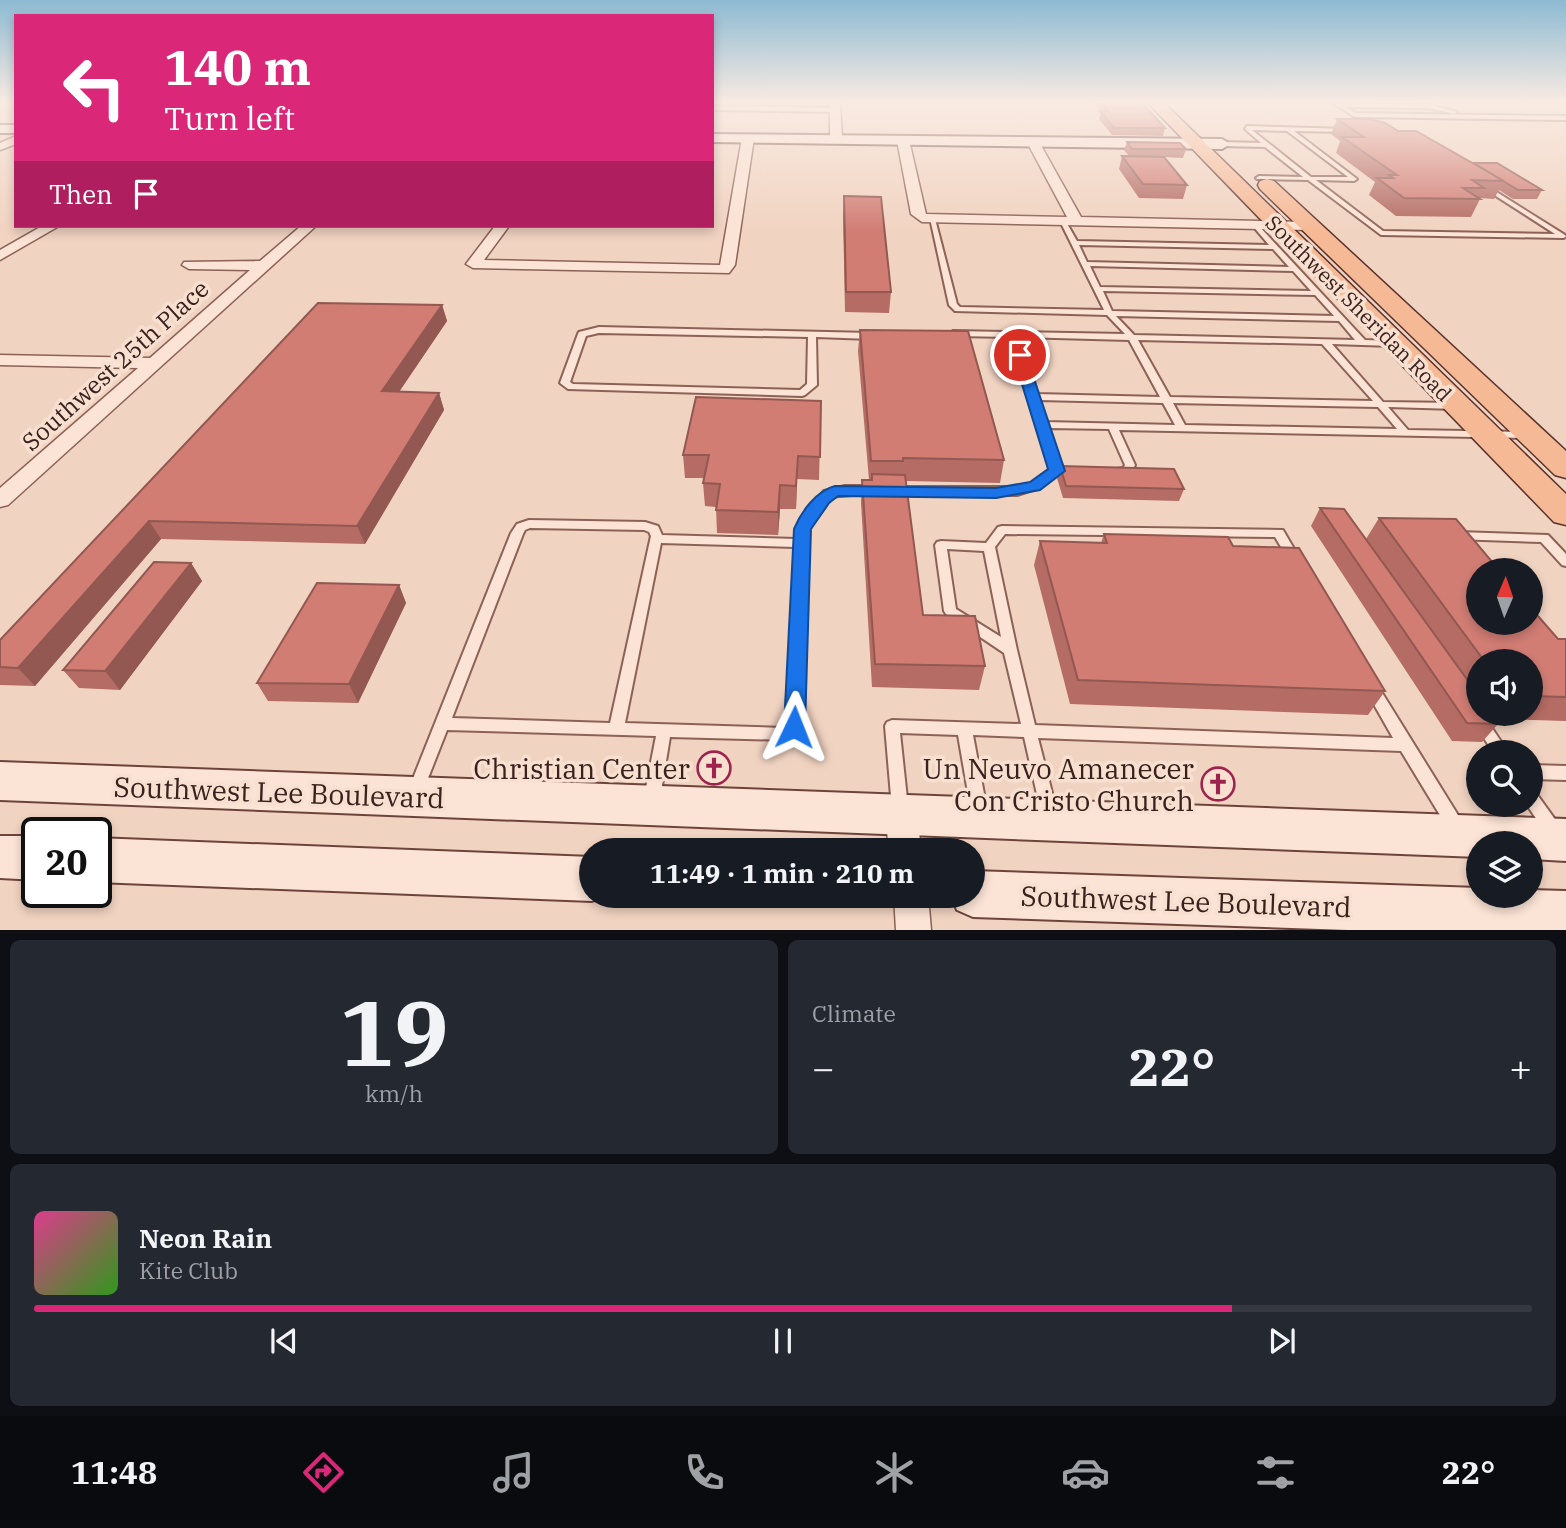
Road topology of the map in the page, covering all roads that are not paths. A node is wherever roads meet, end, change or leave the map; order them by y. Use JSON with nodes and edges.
{"nodes":[{"id":1,"x":747,"y":144,"type":"edge"},
{"id":2,"x":904,"y":144,"type":"edge"},
{"id":3,"x":1034,"y":144,"type":"edge"},
{"id":4,"x":1195,"y":144,"type":"edge"},
{"id":5,"x":1222,"y":144,"type":"edge"},
{"id":6,"x":1240,"y":144,"type":"edge"},
{"id":7,"x":1308,"y":144,"type":"edge"},
{"id":8,"x":1266,"y":145,"type":"joint"},
{"id":9,"x":1259,"y":178,"type":"junction"},
{"id":10,"x":1308,"y":179,"type":"junction"},
{"id":11,"x":1475,"y":180,"type":"edge"},
{"id":12,"x":932,"y":219,"type":"junction"},
{"id":13,"x":1070,"y":222,"type":"junction"},
{"id":14,"x":1309,"y":226,"type":"junction"},
{"id":15,"x":49,"y":228,"type":"edge"},
{"id":16,"x":307,"y":228,"type":"edge"},
{"id":17,"x":500,"y":228,"type":"edge"},
{"id":18,"x":1269,"y":233,"type":"junction"},
{"id":19,"x":1074,"y":243,"type":"junction"},
{"id":20,"x":0,"y":256,"type":"edge"},
{"id":21,"x":1085,"y":264,"type":"junction"},
{"id":22,"x":189,"y":265,"type":"dead end"},
{"id":23,"x":263,"y":267,"type":"junction"},
{"id":24,"x":1294,"y":269,"type":"junction"},
{"id":25,"x":1097,"y":289,"type":"junction"},
{"id":26,"x":1317,"y":293,"type":"junction"},
{"id":27,"x":1110,"y":314,"type":"junction"},
{"id":28,"x":1340,"y":319,"type":"junction"},
{"id":29,"x":1013,"y":334,"type":"junction"},
{"id":30,"x":812,"y":335,"type":"junction"},
{"id":31,"x":943,"y":335,"type":"edge"},
{"id":32,"x":879,"y":336,"type":"edge"},
{"id":33,"x":1132,"y":337,"type":"junction"},
{"id":34,"x":1324,"y":341,"type":"junction"},
{"id":35,"x":1362,"y":342,"type":"junction"},
{"id":36,"x":1394,"y":343,"type":"junction"},
{"id":37,"x":0,"y":360,"type":"edge"},
{"id":38,"x":155,"y":363,"type":"junction"},
{"id":39,"x":1034,"y":397,"type":"junction"},
{"id":40,"x":1167,"y":400,"type":"junction"},
{"id":41,"x":1380,"y":405,"type":"junction"},
{"id":42,"x":1458,"y":406,"type":"junction"},
{"id":43,"x":1043,"y":425,"type":"junction"},
{"id":44,"x":1113,"y":427,"type":"junction"},
{"id":45,"x":1182,"y":428,"type":"junction"},
{"id":46,"x":1405,"y":432,"type":"junction"},
{"id":47,"x":1486,"y":434,"type":"junction"},
{"id":48,"x":1531,"y":435,"type":"junction"},
{"id":49,"x":1566,"y":468,"type":"edge"},
{"id":50,"x":1057,"y":471,"type":"junction"},
{"id":51,"x":1069,"y":471,"type":"edge"},
{"id":52,"x":1107,"y":472,"type":"edge"},
{"id":53,"x":0,"y":500,"type":"edge"},
{"id":54,"x":1566,"y":514,"type":"edge"},
{"id":55,"x":1442,"y":535,"type":"edge"},
{"id":56,"x":1468,"y":536,"type":"junction"},
{"id":57,"x":656,"y":539,"type":"junction"},
{"id":58,"x":802,"y":543,"type":"junction"},
{"id":59,"x":1550,"y":544,"type":"junction"},
{"id":60,"x":1566,"y":544,"type":"edge"},
{"id":61,"x":989,"y":547,"type":"junction"},
{"id":62,"x":1483,"y":553,"type":"edge"},
{"id":63,"x":1566,"y":562,"type":"edge"},
{"id":64,"x":1300,"y":569,"type":"edge"},
{"id":65,"x":1010,"y":650,"type":"junction"},
{"id":66,"x":1363,"y":674,"type":"edge"},
{"id":67,"x":442,"y":724,"type":"junction"},
{"id":68,"x":964,"y":729,"type":"junction"},
{"id":69,"x":616,"y":730,"type":"junction"},
{"id":70,"x":1029,"y":731,"type":"junction"},
{"id":71,"x":664,"y":732,"type":"junction"},
{"id":72,"x":1405,"y":745,"type":"junction"},
{"id":73,"x":1543,"y":772,"type":"edge"},
{"id":74,"x":1566,"y":773,"type":"edge"},
{"id":75,"x":0,"y":781,"type":"edge"},
{"id":76,"x":413,"y":796,"type":"junction"},
{"id":77,"x":651,"y":805,"type":"junction"},
{"id":78,"x":1543,"y":814,"type":"edge"},
{"id":79,"x":980,"y":817,"type":"junction"},
{"id":80,"x":1051,"y":821,"type":"junction"},
{"id":81,"x":903,"y":832,"type":"edge"},
{"id":82,"x":1462,"y":837,"type":"junction"},
{"id":83,"x":1563,"y":840,"type":"edge"},
{"id":84,"x":0,"y":857,"type":"edge"},
{"id":85,"x":21,"y":858,"type":"edge"},
{"id":86,"x":112,"y":861,"type":"edge"},
{"id":87,"x":579,"y":879,"type":"edge"},
{"id":88,"x":985,"y":894,"type":"edge"},
{"id":89,"x":912,"y":908,"type":"edge"},
{"id":90,"x":1566,"y":914,"type":"edge"},
{"id":91,"x":914,"y":929,"type":"edge"}],
"edges":[{"from":1,"to":17,"type":"street"},
{"from":2,"to":12,"type":"street"},
{"from":3,"to":13,"type":"street"},
{"from":4,"to":18,"type":"main road","name":"Southwest Sheridan Road"},
{"from":5,"to":9,"type":"main road","name":"Southwest Sheridan Road"},
{"from":6,"to":8,"type":"lane"},
{"from":7,"to":10,"type":"lane"},
{"from":8,"to":10,"type":"lane"},
{"from":9,"to":10,"type":"lane"},
{"from":9,"to":14,"type":"main road","name":"Southwest Sheridan Road"},
{"from":10,"to":11,"type":"lane"},
{"from":12,"to":13,"type":"street"},
{"from":12,"to":27,"type":"lane"},
{"from":13,"to":18,"type":"street"},
{"from":13,"to":19,"type":"lane"},
{"from":14,"to":18,"type":"street"},
{"from":14,"to":48,"type":"main road","name":"Southwest Sheridan Road"},
{"from":15,"to":20,"type":"street"},
{"from":16,"to":23,"type":"street","name":"Southwest 25th Place"},
{"from":18,"to":19,"type":"lane"},
{"from":18,"to":24,"type":"lane"},
{"from":18,"to":36,"type":"main road","name":"Southwest Sheridan Road"},
{"from":19,"to":21,"type":"lane"},
{"from":21,"to":24,"type":"lane"},
{"from":21,"to":25,"type":"lane"},
{"from":22,"to":23,"type":"street","name":"Southwest 25th Place"},
{"from":23,"to":38,"type":"street","name":"Southwest 25th Place"},
{"from":24,"to":26,"type":"lane"},
{"from":25,"to":26,"type":"lane"},
{"from":25,"to":27,"type":"lane"},
{"from":26,"to":28,"type":"lane"},
{"from":27,"to":28,"type":"lane"},
{"from":27,"to":33,"type":"lane"},
{"from":28,"to":35,"type":"lane"},
{"from":29,"to":31,"type":"lane"},
{"from":29,"to":33,"type":"lane"},
{"from":29,"to":39,"type":"lane"},
{"from":30,"to":30,"type":"lane"},
{"from":30,"to":32,"type":"lane"},
{"from":33,"to":34,"type":"lane"},
{"from":33,"to":40,"type":"lane"},
{"from":34,"to":35,"type":"lane"},
{"from":34,"to":41,"type":"lane"},
{"from":35,"to":36,"type":"lane"},
{"from":36,"to":42,"type":"main road","name":"Southwest Sheridan Road"},
{"from":37,"to":38,"type":"street"},
{"from":38,"to":53,"type":"street","name":"Southwest 25th Place"},
{"from":39,"to":40,"type":"lane"},
{"from":39,"to":43,"type":"lane"},
{"from":40,"to":41,"type":"lane"},
{"from":40,"to":45,"type":"lane"},
{"from":41,"to":42,"type":"lane"},
{"from":41,"to":46,"type":"lane"},
{"from":42,"to":47,"type":"main road","name":"Southwest Sheridan Road"},
{"from":43,"to":44,"type":"lane"},
{"from":43,"to":50,"type":"lane"},
{"from":44,"to":45,"type":"lane"},
{"from":44,"to":52,"type":"lane"},
{"from":45,"to":46,"type":"lane"},
{"from":46,"to":47,"type":"lane"},
{"from":47,"to":48,"type":"lane"},
{"from":47,"to":54,"type":"main road","name":"Southwest Sheridan Road"},
{"from":48,"to":49,"type":"main road","name":"Southwest Sheridan Road"},
{"from":50,"to":51,"type":"lane"},
{"from":50,"to":58,"type":"lane"},
{"from":55,"to":56,"type":"lane"},
{"from":56,"to":59,"type":"lane"},
{"from":56,"to":62,"type":"lane"},
{"from":57,"to":58,"type":"lane"},
{"from":57,"to":67,"type":"lane"},
{"from":57,"to":69,"type":"lane"},
{"from":58,"to":71,"type":"lane"},
{"from":59,"to":60,"type":"lane"},
{"from":59,"to":63,"type":"lane"},
{"from":61,"to":64,"type":"lane"},
{"from":61,"to":65,"type":"lane"},
{"from":61,"to":65,"type":"lane"},
{"from":65,"to":70,"type":"lane"},
{"from":66,"to":72,"type":"lane"},
{"from":67,"to":69,"type":"lane"},
{"from":67,"to":76,"type":"lane"},
{"from":68,"to":70,"type":"lane"},
{"from":68,"to":79,"type":"lane"},
{"from":68,"to":81,"type":"lane"},
{"from":69,"to":71,"type":"lane"},
{"from":70,"to":72,"type":"lane"},
{"from":70,"to":80,"type":"lane"},
{"from":71,"to":77,"type":"lane"},
{"from":72,"to":82,"type":"lane"},
{"from":73,"to":74,"type":"lane"},
{"from":75,"to":76,"type":"main road","name":"Southwest Lee Boulevard"},
{"from":76,"to":77,"type":"main road","name":"Southwest Lee Boulevard"},
{"from":77,"to":81,"type":"main road","name":"Southwest Lee Boulevard"},
{"from":78,"to":83,"type":"lane"},
{"from":79,"to":80,"type":"main road","name":"Southwest Lee Boulevard"},
{"from":79,"to":81,"type":"main road","name":"Southwest Lee Boulevard"},
{"from":80,"to":82,"type":"main road","name":"Southwest Lee Boulevard"},
{"from":82,"to":83,"type":"main road","name":"Southwest Lee Boulevard"},
{"from":84,"to":85,"type":"main road"},
{"from":86,"to":87,"type":"main road"},
{"from":88,"to":90,"type":"main road","name":"Southwest Lee Boulevard"},
{"from":89,"to":91,"type":"street"}]}
